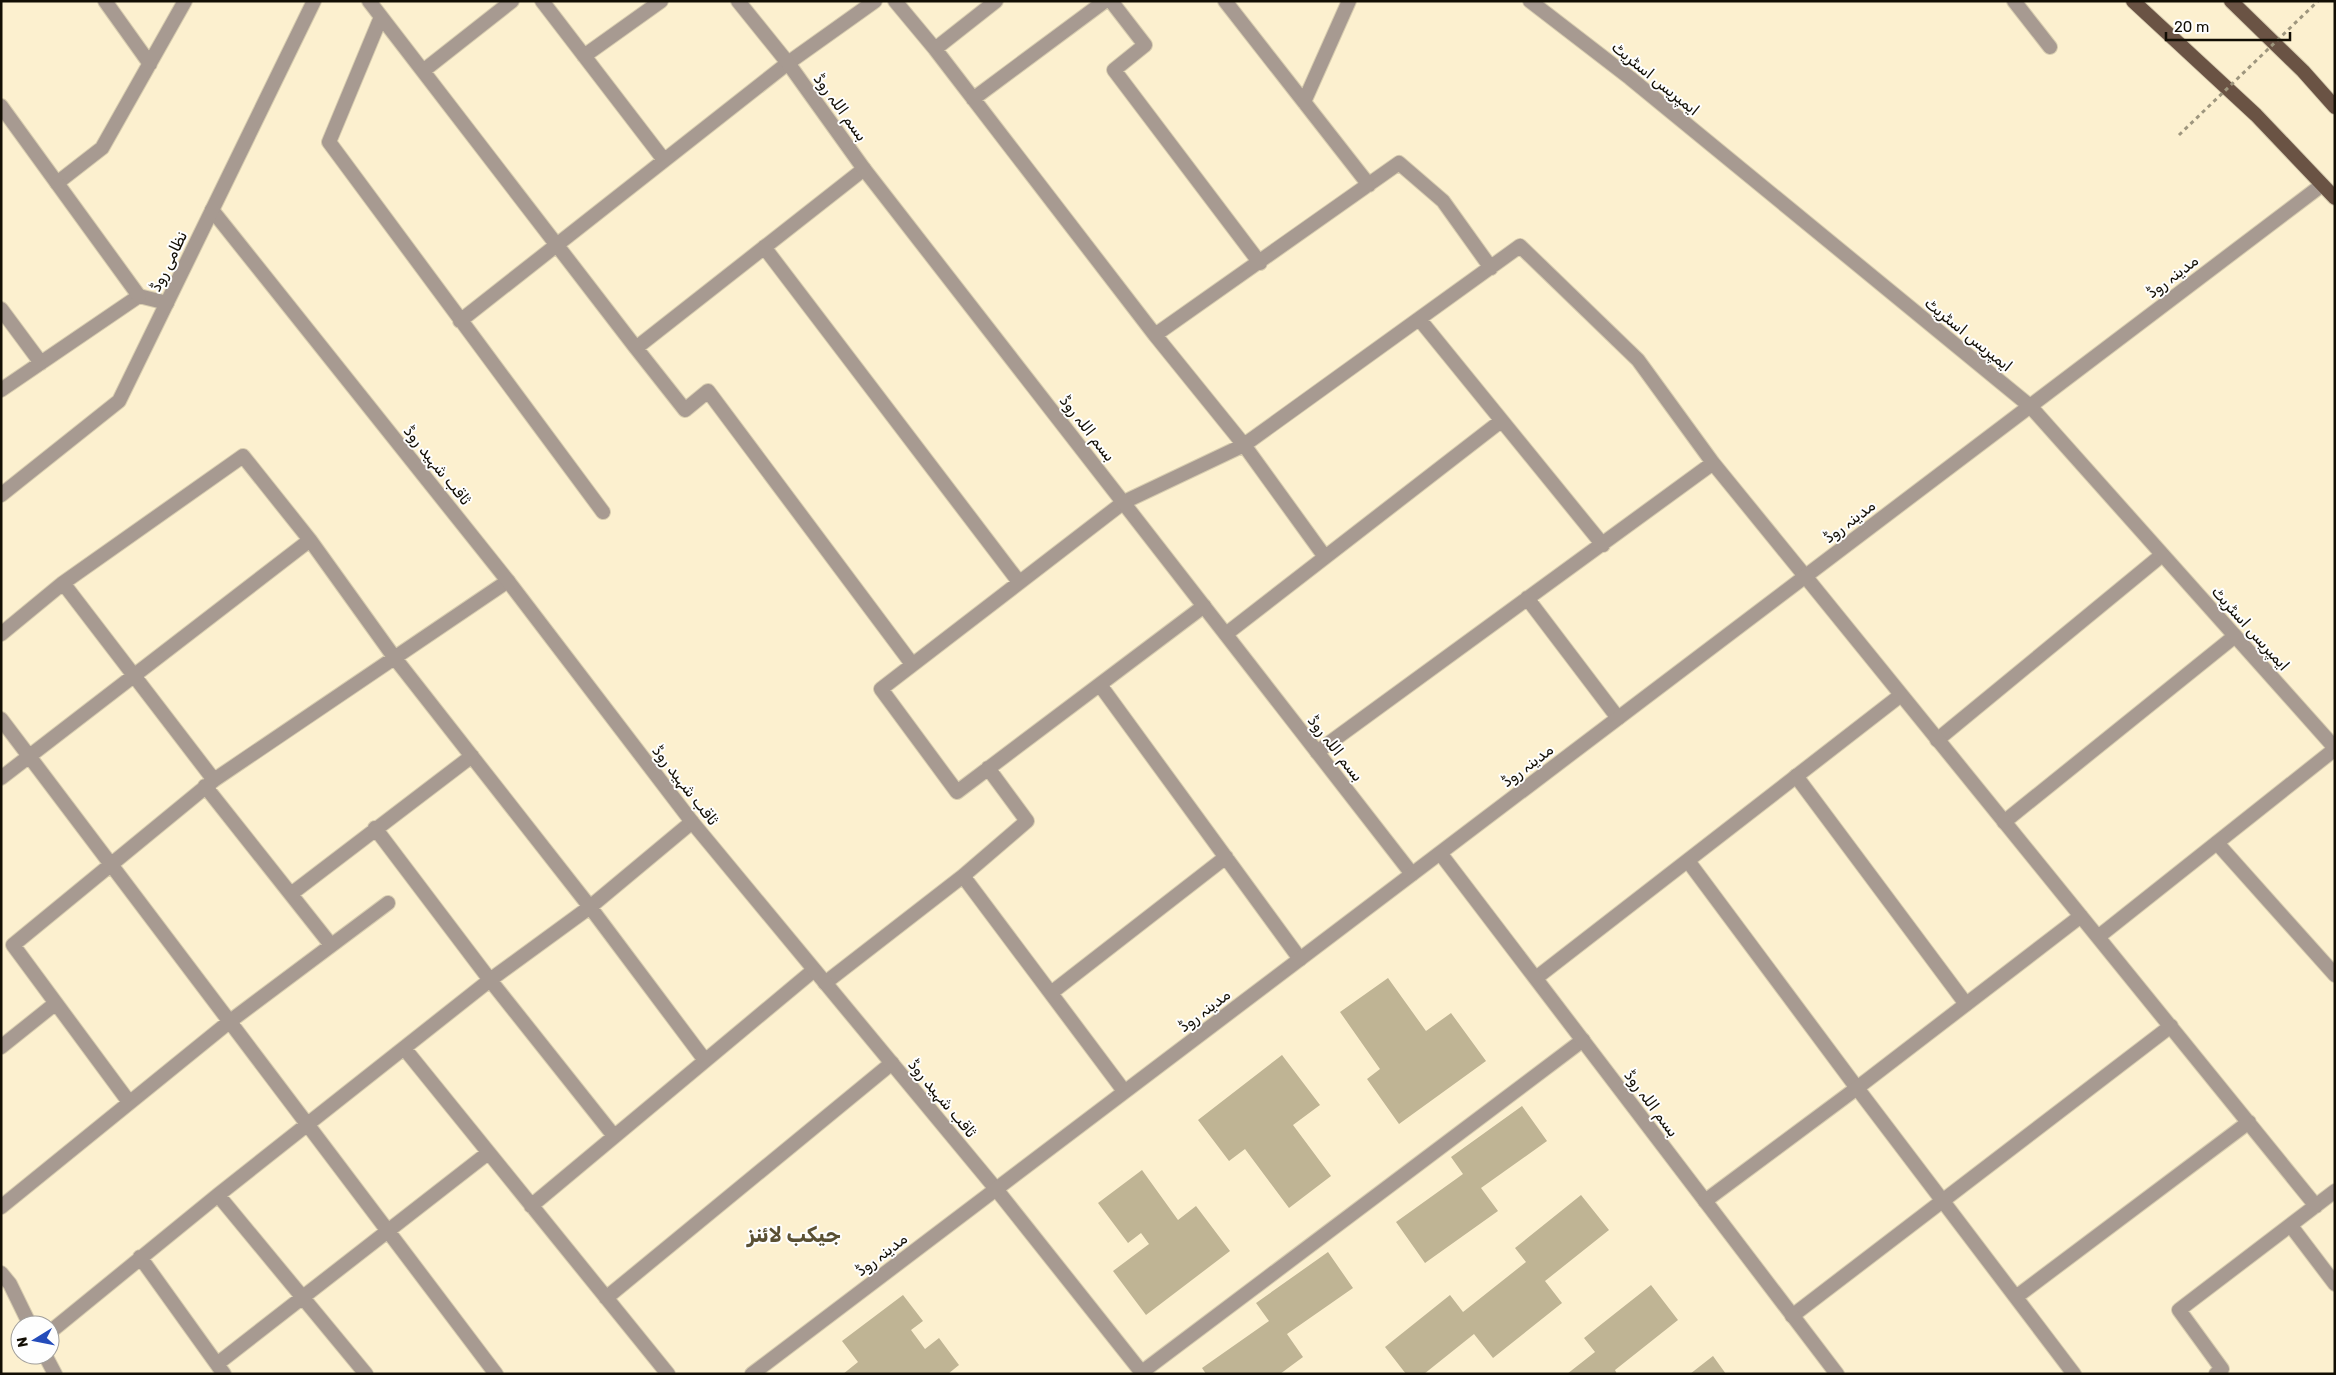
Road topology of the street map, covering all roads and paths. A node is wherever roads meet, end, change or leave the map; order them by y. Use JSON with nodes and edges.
{"nodes":[{"id":1,"x":105,"y":1,"type":"edge"},
{"id":2,"x":185,"y":1,"type":"edge"},
{"id":3,"x":314,"y":1,"type":"edge"},
{"id":4,"x":369,"y":1,"type":"edge"},
{"id":5,"x":512,"y":1,"type":"edge"},
{"id":6,"x":542,"y":1,"type":"edge"},
{"id":7,"x":661,"y":1,"type":"edge"},
{"id":8,"x":738,"y":1,"type":"edge"},
{"id":9,"x":875,"y":1,"type":"edge"},
{"id":10,"x":895,"y":1,"type":"edge"},
{"id":11,"x":996,"y":1,"type":"edge"},
{"id":12,"x":1105,"y":1,"type":"edge"},
{"id":13,"x":1111,"y":1,"type":"edge"},
{"id":14,"x":1225,"y":1,"type":"edge"},
{"id":15,"x":1349,"y":1,"type":"edge"},
{"id":16,"x":1530,"y":1,"type":"edge"},
{"id":17,"x":2014,"y":1,"type":"edge"},
{"id":18,"x":2133,"y":1,"type":"edge"},
{"id":19,"x":2231,"y":1,"type":"edge"},
{"id":20,"x":2318,"y":1,"type":"edge"},
{"id":21,"x":381,"y":17,"type":"junction"},
{"id":22,"x":2050,"y":47,"type":"dead end"},
{"id":23,"x":935,"y":50,"type":"junction"},
{"id":24,"x":584,"y":56,"type":"junction"},
{"id":25,"x":788,"y":63,"type":"junction"},
{"id":26,"x":150,"y":64,"type":"junction"},
{"id":27,"x":423,"y":71,"type":"junction"},
{"id":28,"x":973,"y":99,"type":"junction"},
{"id":29,"x":1304,"y":102,"type":"junction"},
{"id":30,"x":1,"y":106,"type":"edge"},
{"id":31,"x":2335,"y":107,"type":"edge"},
{"id":32,"x":2179,"y":135,"type":"dead end"},
{"id":33,"x":664,"y":160,"type":"junction"},
{"id":34,"x":864,"y":169,"type":"junction"},
{"id":35,"x":57,"y":183,"type":"junction"},
{"id":36,"x":1369,"y":185,"type":"junction"},
{"id":37,"x":2322,"y":185,"type":"junction"},
{"id":38,"x":2335,"y":198,"type":"edge"},
{"id":39,"x":212,"y":210,"type":"junction"},
{"id":40,"x":556,"y":245,"type":"junction"},
{"id":41,"x":764,"y":247,"type":"junction"},
{"id":42,"x":1260,"y":263,"type":"junction"},
{"id":43,"x":1490,"y":268,"type":"junction"},
{"id":44,"x":139,"y":296,"type":"junction"},
{"id":45,"x":167,"y":302,"type":"junction"},
{"id":46,"x":1,"y":309,"type":"edge"},
{"id":47,"x":1420,"y":320,"type":"junction"},
{"id":48,"x":460,"y":321,"type":"junction"},
{"id":49,"x":1155,"y":336,"type":"junction"},
{"id":50,"x":636,"y":348,"type":"junction"},
{"id":51,"x":41,"y":363,"type":"junction"},
{"id":52,"x":1,"y":390,"type":"edge"},
{"id":53,"x":2030,"y":406,"type":"junction"},
{"id":54,"x":1502,"y":421,"type":"junction"},
{"id":55,"x":1244,"y":445,"type":"junction"},
{"id":56,"x":1713,"y":463,"type":"junction"},
{"id":57,"x":1,"y":495,"type":"edge"},
{"id":58,"x":1124,"y":502,"type":"junction"},
{"id":59,"x":604,"y":512,"type":"dead end"},
{"id":60,"x":310,"y":540,"type":"junction"},
{"id":61,"x":1603,"y":545,"type":"junction"},
{"id":62,"x":2162,"y":554,"type":"junction"},
{"id":63,"x":1325,"y":557,"type":"junction"},
{"id":64,"x":1805,"y":576,"type":"junction"},
{"id":65,"x":508,"y":581,"type":"junction"},
{"id":66,"x":1018,"y":582,"type":"junction"},
{"id":67,"x":63,"y":583,"type":"junction"},
{"id":68,"x":1527,"y":598,"type":"junction"},
{"id":69,"x":1204,"y":606,"type":"junction"},
{"id":70,"x":1,"y":634,"type":"edge"},
{"id":71,"x":1226,"y":634,"type":"junction"},
{"id":72,"x":2234,"y":636,"type":"junction"},
{"id":73,"x":394,"y":657,"type":"junction"},
{"id":74,"x":912,"y":664,"type":"junction"},
{"id":75,"x":134,"y":676,"type":"junction"},
{"id":76,"x":1100,"y":684,"type":"junction"},
{"id":77,"x":1901,"y":695,"type":"junction"},
{"id":78,"x":1618,"y":718,"type":"junction"},
{"id":79,"x":1,"y":719,"type":"edge"},
{"id":80,"x":1937,"y":740,"type":"junction"},
{"id":81,"x":2335,"y":748,"type":"edge"},
{"id":82,"x":1317,"y":752,"type":"junction"},
{"id":83,"x":30,"y":756,"type":"junction"},
{"id":84,"x":472,"y":756,"type":"junction"},
{"id":85,"x":988,"y":768,"type":"junction"},
{"id":86,"x":1796,"y":776,"type":"junction"},
{"id":87,"x":1,"y":778,"type":"edge"},
{"id":88,"x":210,"y":783,"type":"junction"},
{"id":89,"x":692,"y":822,"type":"junction"},
{"id":90,"x":2004,"y":822,"type":"junction"},
{"id":91,"x":375,"y":828,"type":"junction"},
{"id":92,"x":2217,"y":843,"type":"junction"},
{"id":93,"x":1440,"y":853,"type":"junction"},
{"id":94,"x":1226,"y":857,"type":"junction"},
{"id":95,"x":1688,"y":860,"type":"junction"},
{"id":96,"x":111,"y":865,"type":"junction"},
{"id":97,"x":1412,"y":874,"type":"junction"},
{"id":98,"x":963,"y":876,"type":"junction"},
{"id":99,"x":290,"y":894,"type":"junction"},
{"id":100,"x":388,"y":903,"type":"dead end"},
{"id":101,"x":590,"y":907,"type":"junction"},
{"id":102,"x":2081,"y":916,"type":"junction"},
{"id":103,"x":2098,"y":938,"type":"junction"},
{"id":104,"x":331,"y":945,"type":"junction"},
{"id":105,"x":1300,"y":959,"type":"junction"},
{"id":106,"x":814,"y":970,"type":"junction"},
{"id":107,"x":2335,"y":975,"type":"edge"},
{"id":108,"x":1536,"y":978,"type":"junction"},
{"id":109,"x":490,"y":980,"type":"junction"},
{"id":110,"x":825,"y":983,"type":"junction"},
{"id":111,"x":1050,"y":993,"type":"junction"},
{"id":112,"x":56,"y":1003,"type":"junction"},
{"id":113,"x":1966,"y":1004,"type":"junction"},
{"id":114,"x":229,"y":1022,"type":"junction"},
{"id":115,"x":2171,"y":1026,"type":"junction"},
{"id":116,"x":1583,"y":1040,"type":"junction"},
{"id":117,"x":3,"y":1041,"type":"edge"},
{"id":118,"x":404,"y":1048,"type":"junction"},
{"id":119,"x":704,"y":1060,"type":"junction"},
{"id":120,"x":892,"y":1063,"type":"junction"},
{"id":121,"x":1856,"y":1088,"type":"junction"},
{"id":122,"x":1124,"y":1091,"type":"junction"},
{"id":123,"x":130,"y":1102,"type":"junction"},
{"id":124,"x":2248,"y":1122,"type":"junction"},
{"id":125,"x":308,"y":1124,"type":"junction"},
{"id":126,"x":614,"y":1136,"type":"junction"},
{"id":127,"x":488,"y":1153,"type":"junction"},
{"id":128,"x":996,"y":1189,"type":"junction"},
{"id":129,"x":2335,"y":1191,"type":"edge"},
{"id":130,"x":218,"y":1195,"type":"junction"},
{"id":131,"x":1942,"y":1200,"type":"junction"},
{"id":132,"x":1705,"y":1201,"type":"junction"},
{"id":133,"x":1,"y":1206,"type":"edge"},
{"id":134,"x":531,"y":1206,"type":"junction"},
{"id":135,"x":2316,"y":1206,"type":"junction"},
{"id":136,"x":2291,"y":1226,"type":"junction"},
{"id":137,"x":387,"y":1232,"type":"junction"},
{"id":138,"x":140,"y":1257,"type":"junction"},
{"id":139,"x":1,"y":1273,"type":"edge"},
{"id":140,"x":2335,"y":1284,"type":"edge"},
{"id":141,"x":2016,"y":1297,"type":"junction"},
{"id":142,"x":303,"y":1298,"type":"junction"},
{"id":143,"x":606,"y":1298,"type":"junction"},
{"id":144,"x":25,"y":1315,"type":"edge"},
{"id":145,"x":1792,"y":1316,"type":"junction"},
{"id":146,"x":60,"y":1324,"type":"edge"},
{"id":147,"x":221,"y":1369,"type":"edge"},
{"id":148,"x":1142,"y":1373,"type":"edge"},
{"id":149,"x":366,"y":1374,"type":"edge"},
{"id":150,"x":496,"y":1374,"type":"edge"},
{"id":151,"x":668,"y":1374,"type":"edge"},
{"id":152,"x":752,"y":1374,"type":"edge"},
{"id":153,"x":1836,"y":1374,"type":"edge"},
{"id":154,"x":2074,"y":1374,"type":"edge"},
{"id":155,"x":2216,"y":1374,"type":"edge"}],
"edges":[{"from":1,"to":26,"type":"street"},
{"from":2,"to":26,"type":"street"},
{"from":3,"to":39,"type":"street","name":"نظامی روڈ"},
{"from":4,"to":21,"type":"street"},
{"from":5,"to":27,"type":"street"},
{"from":6,"to":24,"type":"street"},
{"from":7,"to":24,"type":"street"},
{"from":8,"to":25,"type":"street","name":"بسم اللہ روڈ"},
{"from":9,"to":25,"type":"street"},
{"from":10,"to":23,"type":"street"},
{"from":11,"to":23,"type":"street"},
{"from":12,"to":28,"type":"street"},
{"from":13,"to":42,"type":"street"},
{"from":14,"to":29,"type":"street"},
{"from":15,"to":29,"type":"street"},
{"from":16,"to":53,"type":"street","name":"ایمپریس اسٹریٹ"},
{"from":17,"to":22,"type":"street"},
{"from":18,"to":37,"type":"main road"},
{"from":19,"to":31,"type":"main road"},
{"from":20,"to":32,"type":"path","bridge":true},
{"from":21,"to":27,"type":"street"},
{"from":21,"to":48,"type":"street"},
{"from":23,"to":28,"type":"street"},
{"from":24,"to":33,"type":"street"},
{"from":25,"to":33,"type":"street"},
{"from":25,"to":34,"type":"street","name":"بسم اللہ روڈ"},
{"from":26,"to":35,"type":"street"},
{"from":27,"to":40,"type":"street"},
{"from":28,"to":49,"type":"street"},
{"from":29,"to":36,"type":"street"},
{"from":30,"to":35,"type":"street"},
{"from":33,"to":40,"type":"street"},
{"from":34,"to":41,"type":"street"},
{"from":34,"to":58,"type":"street","name":"بسم اللہ روڈ"},
{"from":35,"to":44,"type":"street"},
{"from":36,"to":42,"type":"street"},
{"from":36,"to":43,"type":"street"},
{"from":37,"to":38,"type":"main road"},
{"from":37,"to":53,"type":"street","name":"مدینہ روڈ"},
{"from":39,"to":45,"type":"street","name":"نظامی روڈ"},
{"from":39,"to":65,"type":"street","name":"ثاقب شہید روڈ"},
{"from":40,"to":48,"type":"street"},
{"from":40,"to":50,"type":"street"},
{"from":41,"to":50,"type":"street"},
{"from":41,"to":66,"type":"street"},
{"from":42,"to":49,"type":"street"},
{"from":43,"to":47,"type":"street"},
{"from":43,"to":56,"type":"street"},
{"from":44,"to":45,"type":"street"},
{"from":44,"to":51,"type":"street"},
{"from":45,"to":57,"type":"street","name":"نظامی روڈ"},
{"from":46,"to":51,"type":"street"},
{"from":47,"to":54,"type":"street"},
{"from":47,"to":55,"type":"street"},
{"from":48,"to":59,"type":"street"},
{"from":49,"to":55,"type":"street"},
{"from":50,"to":74,"type":"street"},
{"from":51,"to":52,"type":"street"},
{"from":53,"to":62,"type":"street","name":"ایمپریس اسٹریٹ"},
{"from":53,"to":64,"type":"street","name":"مدینہ روڈ"},
{"from":54,"to":61,"type":"street"},
{"from":54,"to":63,"type":"street"},
{"from":55,"to":58,"type":"street"},
{"from":55,"to":63,"type":"street"},
{"from":56,"to":61,"type":"street"},
{"from":56,"to":64,"type":"street"},
{"from":58,"to":66,"type":"street"},
{"from":58,"to":69,"type":"street","name":"بسم اللہ روڈ"},
{"from":60,"to":67,"type":"street"},
{"from":60,"to":73,"type":"street"},
{"from":60,"to":75,"type":"street"},
{"from":61,"to":68,"type":"street"},
{"from":62,"to":72,"type":"street","name":"ایمپریس اسٹریٹ"},
{"from":62,"to":80,"type":"street"},
{"from":63,"to":71,"type":"street"},
{"from":64,"to":77,"type":"street"},
{"from":64,"to":78,"type":"street","name":"مدینہ روڈ"},
{"from":65,"to":73,"type":"street"},
{"from":65,"to":89,"type":"street","name":"ثاقب شہید روڈ"},
{"from":66,"to":74,"type":"street"},
{"from":67,"to":70,"type":"street"},
{"from":67,"to":75,"type":"street"},
{"from":68,"to":78,"type":"street"},
{"from":68,"to":82,"type":"street"},
{"from":69,"to":71,"type":"street","name":"بسم اللہ روڈ"},
{"from":69,"to":76,"type":"street"},
{"from":71,"to":82,"type":"street","name":"بسم اللہ روڈ"},
{"from":72,"to":81,"type":"street","name":"ایمپریس اسٹریٹ"},
{"from":72,"to":90,"type":"street"},
{"from":73,"to":84,"type":"street"},
{"from":73,"to":88,"type":"street"},
{"from":74,"to":85,"type":"street"},
{"from":75,"to":83,"type":"street"},
{"from":75,"to":88,"type":"street"},
{"from":76,"to":85,"type":"street"},
{"from":76,"to":94,"type":"street"},
{"from":77,"to":80,"type":"street"},
{"from":77,"to":86,"type":"street"},
{"from":78,"to":93,"type":"street","name":"مدینہ روڈ"},
{"from":79,"to":83,"type":"street"},
{"from":80,"to":90,"type":"street"},
{"from":81,"to":92,"type":"street"},
{"from":82,"to":97,"type":"street","name":"بسم اللہ روڈ"},
{"from":83,"to":87,"type":"street"},
{"from":83,"to":96,"type":"street"},
{"from":84,"to":91,"type":"street"},
{"from":84,"to":101,"type":"street"},
{"from":85,"to":98,"type":"street"},
{"from":86,"to":95,"type":"street"},
{"from":86,"to":113,"type":"street"},
{"from":88,"to":96,"type":"street"},
{"from":88,"to":99,"type":"street"},
{"from":89,"to":101,"type":"street"},
{"from":89,"to":106,"type":"street","name":"ثاقب شہید روڈ"},
{"from":90,"to":102,"type":"street"},
{"from":91,"to":99,"type":"street"},
{"from":91,"to":109,"type":"street"},
{"from":92,"to":103,"type":"street"},
{"from":92,"to":107,"type":"street"},
{"from":93,"to":97,"type":"street","name":"مدینہ روڈ"},
{"from":93,"to":108,"type":"street","name":"بسم اللہ روڈ"},
{"from":94,"to":105,"type":"street"},
{"from":94,"to":111,"type":"street"},
{"from":95,"to":108,"type":"street"},
{"from":95,"to":121,"type":"street"},
{"from":96,"to":112,"type":"street"},
{"from":96,"to":114,"type":"street"},
{"from":97,"to":105,"type":"street","name":"مدینہ روڈ"},
{"from":98,"to":110,"type":"street"},
{"from":98,"to":111,"type":"street"},
{"from":99,"to":104,"type":"street"},
{"from":100,"to":104,"type":"street"},
{"from":101,"to":109,"type":"street"},
{"from":101,"to":119,"type":"street"},
{"from":102,"to":103,"type":"street"},
{"from":102,"to":113,"type":"street"},
{"from":103,"to":115,"type":"street"},
{"from":104,"to":114,"type":"street"},
{"from":105,"to":122,"type":"street","name":"مدینہ روڈ"},
{"from":106,"to":110,"type":"street","name":"ثاقب شہید روڈ"},
{"from":106,"to":119,"type":"street"},
{"from":108,"to":116,"type":"street","name":"بسم اللہ روڈ"},
{"from":109,"to":118,"type":"street"},
{"from":109,"to":126,"type":"street"},
{"from":110,"to":120,"type":"street","name":"ثاقب شہید روڈ"},
{"from":111,"to":122,"type":"street"},
{"from":112,"to":117,"type":"street"},
{"from":112,"to":123,"type":"street"},
{"from":113,"to":121,"type":"street"},
{"from":114,"to":123,"type":"street"},
{"from":114,"to":125,"type":"street"},
{"from":115,"to":124,"type":"street"},
{"from":115,"to":131,"type":"street"},
{"from":116,"to":132,"type":"street","name":"بسم اللہ روڈ"},
{"from":116,"to":148,"type":"street"},
{"from":118,"to":125,"type":"street"},
{"from":118,"to":127,"type":"street"},
{"from":119,"to":126,"type":"street"},
{"from":120,"to":128,"type":"street","name":"ثاقب شہید روڈ"},
{"from":120,"to":143,"type":"street"},
{"from":121,"to":131,"type":"street"},
{"from":121,"to":132,"type":"street"},
{"from":122,"to":128,"type":"street","name":"مدینہ روڈ"},
{"from":123,"to":133,"type":"street"},
{"from":124,"to":135,"type":"street"},
{"from":124,"to":141,"type":"street"},
{"from":125,"to":130,"type":"street"},
{"from":125,"to":137,"type":"street"},
{"from":126,"to":134,"type":"street"},
{"from":127,"to":134,"type":"street"},
{"from":127,"to":137,"type":"street"},
{"from":128,"to":148,"type":"street","name":"ثاقب شہید روڈ"},
{"from":128,"to":152,"type":"street","name":"مدینہ روڈ"},
{"from":129,"to":135,"type":"street"},
{"from":130,"to":138,"type":"street"},
{"from":130,"to":142,"type":"street"},
{"from":131,"to":141,"type":"street"},
{"from":131,"to":145,"type":"street"},
{"from":132,"to":145,"type":"street","name":"بسم اللہ روڈ"},
{"from":134,"to":143,"type":"street"},
{"from":135,"to":136,"type":"street"},
{"from":136,"to":140,"type":"street"},
{"from":136,"to":155,"type":"street"},
{"from":137,"to":142,"type":"street"},
{"from":137,"to":150,"type":"street"},
{"from":138,"to":146,"type":"street"},
{"from":138,"to":147,"type":"street"},
{"from":139,"to":144,"type":"street"},
{"from":141,"to":154,"type":"street"},
{"from":142,"to":147,"type":"street"},
{"from":142,"to":149,"type":"street"},
{"from":143,"to":151,"type":"street"},
{"from":145,"to":153,"type":"street","name":"بسم اللہ روڈ"}]}
